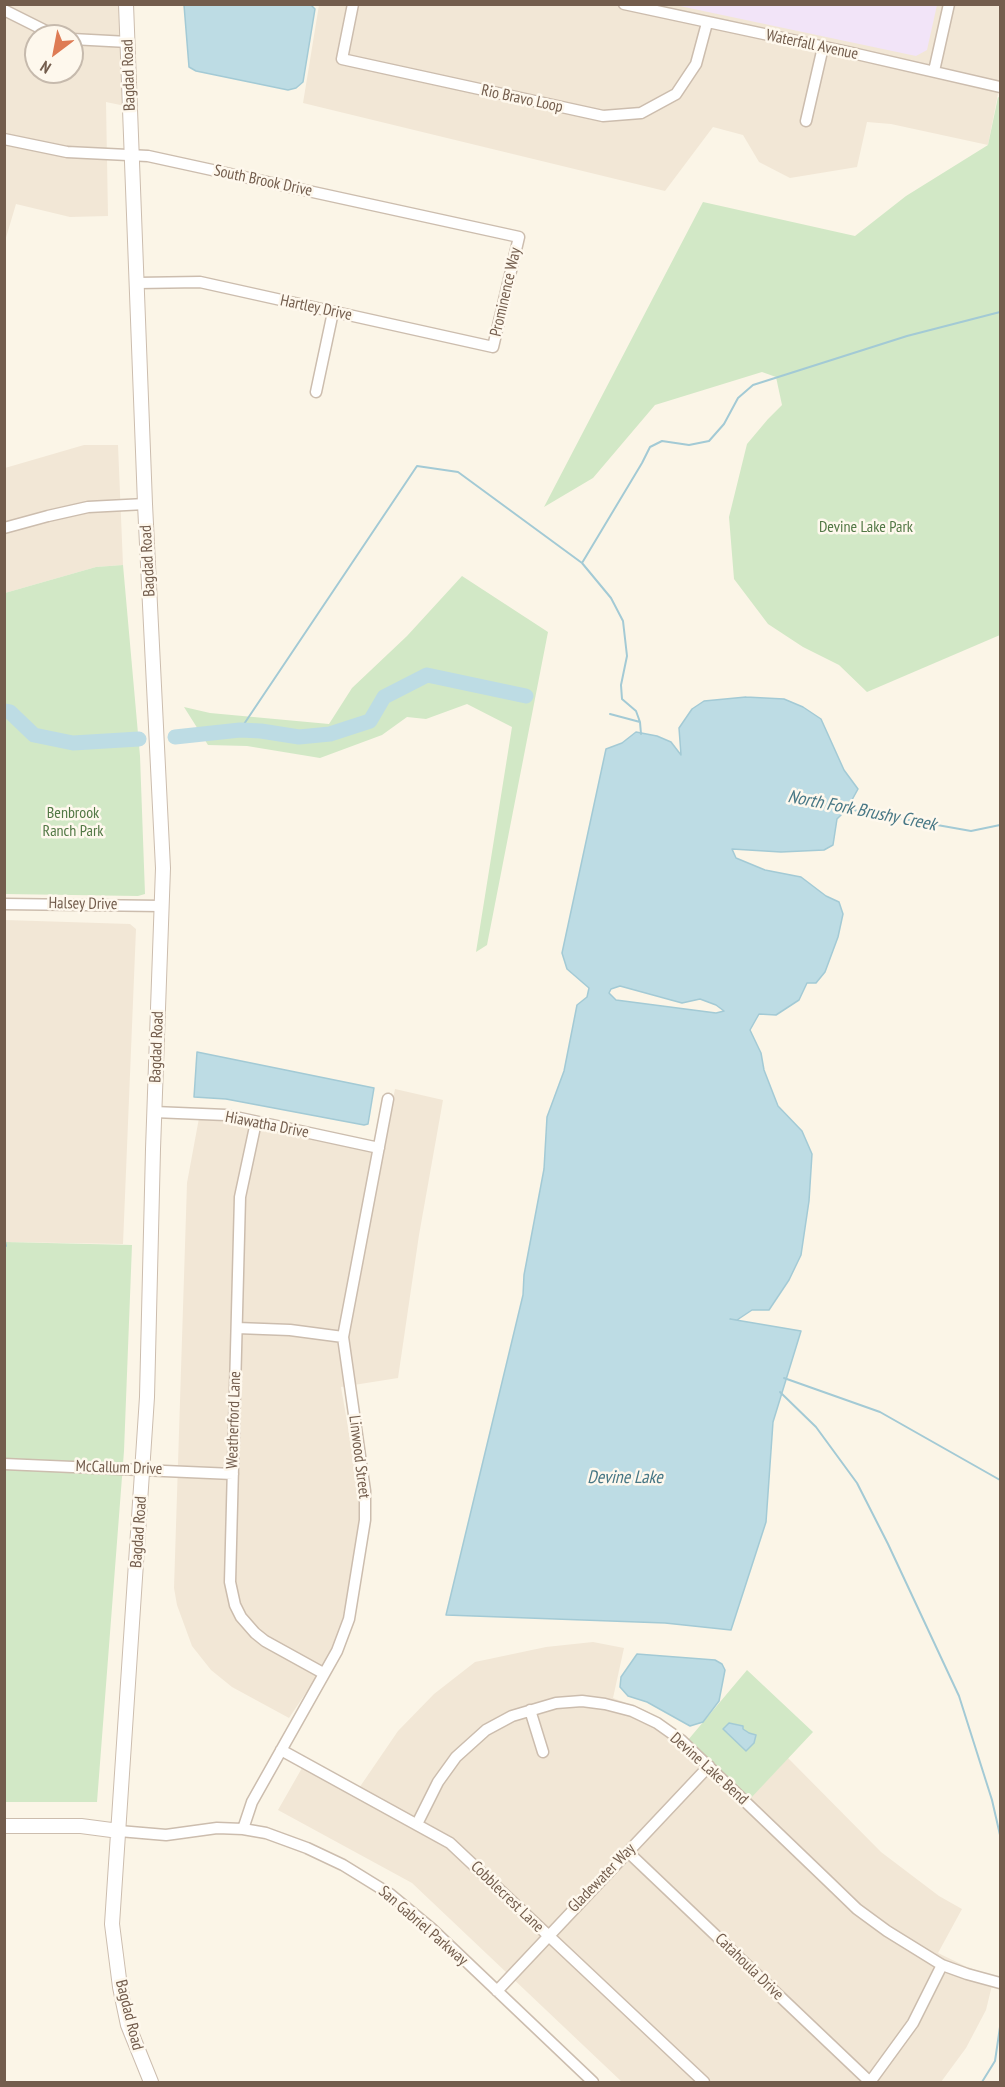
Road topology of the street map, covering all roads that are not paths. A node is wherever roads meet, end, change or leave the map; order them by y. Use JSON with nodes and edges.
{"nodes":[{"id":1,"x":126,"y":4,"type":"edge"},
{"id":2,"x":353,"y":4,"type":"edge"},
{"id":3,"x":624,"y":4,"type":"edge"},
{"id":4,"x":949,"y":4,"type":"edge"},
{"id":5,"x":4,"y":10,"type":"edge"},
{"id":6,"x":707,"y":23,"type":"junction"},
{"id":7,"x":32,"y":24,"type":"edge"},
{"id":8,"x":84,"y":40,"type":"edge"},
{"id":9,"x":128,"y":42,"type":"junction"},
{"id":10,"x":823,"y":46,"type":"junction"},
{"id":11,"x":934,"y":71,"type":"junction"},
{"id":12,"x":1000,"y":87,"type":"edge"},
{"id":13,"x":806,"y":121,"type":"dead end"},
{"id":14,"x":4,"y":139,"type":"edge"},
{"id":15,"x":132,"y":154,"type":"junction"},
{"id":16,"x":519,"y":237,"type":"joint"},
{"id":17,"x":137,"y":283,"type":"junction"},
{"id":18,"x":333,"y":312,"type":"junction"},
{"id":19,"x":493,"y":347,"type":"joint"},
{"id":20,"x":316,"y":392,"type":"dead end"},
{"id":21,"x":145,"y":504,"type":"junction"},
{"id":22,"x":4,"y":528,"type":"edge"},
{"id":23,"x":4,"y":904,"type":"edge"},
{"id":24,"x":162,"y":906,"type":"junction"},
{"id":25,"x":388,"y":1100,"type":"dead end"},
{"id":26,"x":154,"y":1112,"type":"junction"},
{"id":27,"x":256,"y":1122,"type":"junction"},
{"id":28,"x":379,"y":1148,"type":"junction"},
{"id":29,"x":237,"y":1328,"type":"junction"},
{"id":30,"x":343,"y":1337,"type":"junction"},
{"id":31,"x":4,"y":1464,"type":"edge"},
{"id":32,"x":143,"y":1469,"type":"junction"},
{"id":33,"x":232,"y":1474,"type":"junction"},
{"id":34,"x":324,"y":1673,"type":"junction"},
{"id":35,"x":530,"y":1710,"type":"junction"},
{"id":36,"x":281,"y":1750,"type":"junction"},
{"id":37,"x":543,"y":1752,"type":"dead end"},
{"id":38,"x":709,"y":1766,"type":"junction"},
{"id":39,"x":417,"y":1824,"type":"junction"},
{"id":40,"x":4,"y":1826,"type":"edge"},
{"id":41,"x":243,"y":1829,"type":"junction"},
{"id":42,"x":119,"y":1831,"type":"junction"},
{"id":43,"x":628,"y":1852,"type":"junction"},
{"id":44,"x":547,"y":1936,"type":"junction"},
{"id":45,"x":942,"y":1965,"type":"junction"},
{"id":46,"x":998,"y":1983,"type":"edge"},
{"id":47,"x":497,"y":1991,"type":"junction"},
{"id":48,"x":151,"y":2082,"type":"edge"},
{"id":49,"x":592,"y":2082,"type":"edge"},
{"id":50,"x":704,"y":2082,"type":"edge"},
{"id":51,"x":870,"y":2082,"type":"edge"}],
"edges":[{"from":1,"to":9,"type":"street","name":"Bagdad Road"},
{"from":2,"to":6,"type":"street","name":"Rio Bravo Loop"},
{"from":3,"to":6,"type":"street","name":"Waterfall Avenue"},
{"from":4,"to":11,"type":"street"},
{"from":5,"to":7,"type":"street"},
{"from":6,"to":10,"type":"street","name":"Waterfall Avenue"},
{"from":8,"to":9,"type":"street"},
{"from":9,"to":15,"type":"street","name":"Bagdad Road"},
{"from":10,"to":11,"type":"street","name":"Waterfall Avenue"},
{"from":10,"to":13,"type":"street"},
{"from":11,"to":12,"type":"street","name":"Waterfall Avenue"},
{"from":14,"to":15,"type":"street","name":"South Brook Drive"},
{"from":15,"to":16,"type":"street","name":"South Brook Drive"},
{"from":15,"to":17,"type":"street","name":"Bagdad Road"},
{"from":16,"to":19,"type":"street","name":"Prominence Way"},
{"from":17,"to":18,"type":"street","name":"Hartley Drive"},
{"from":17,"to":21,"type":"street","name":"Bagdad Road"},
{"from":18,"to":19,"type":"street","name":"Hartley Drive"},
{"from":18,"to":20,"type":"street"},
{"from":21,"to":22,"type":"street"},
{"from":21,"to":24,"type":"street","name":"Bagdad Road"},
{"from":23,"to":24,"type":"street","name":"Halsey Drive"},
{"from":24,"to":26,"type":"street","name":"Bagdad Road"},
{"from":25,"to":28,"type":"street","name":"Linwood Street"},
{"from":26,"to":27,"type":"street","name":"Hiawatha Drive"},
{"from":26,"to":32,"type":"street","name":"Bagdad Road"},
{"from":27,"to":28,"type":"street","name":"Hiawatha Drive"},
{"from":27,"to":29,"type":"street","name":"Weatherford Lane"},
{"from":28,"to":30,"type":"street","name":"Linwood Street"},
{"from":29,"to":30,"type":"street"},
{"from":29,"to":33,"type":"street","name":"Weatherford Lane"},
{"from":30,"to":34,"type":"street","name":"Linwood Street"},
{"from":31,"to":32,"type":"street","name":"McCallum Drive"},
{"from":32,"to":33,"type":"street","name":"McCallum Drive"},
{"from":32,"to":42,"type":"street","name":"Bagdad Road"},
{"from":33,"to":34,"type":"street","name":"Weatherford Lane"},
{"from":34,"to":36,"type":"street","name":"Linwood Street"},
{"from":35,"to":37,"type":"street"},
{"from":35,"to":38,"type":"street","name":"Devine Lake Bend"},
{"from":35,"to":39,"type":"street","name":"Devine Lake Bend"},
{"from":36,"to":39,"type":"street","name":"Cobblecrest Lane"},
{"from":36,"to":41,"type":"street","name":"Linwood Street"},
{"from":38,"to":43,"type":"street","name":"Gladewater Way"},
{"from":38,"to":45,"type":"street","name":"Devine Lake Bend"},
{"from":39,"to":44,"type":"street","name":"Cobblecrest Lane"},
{"from":40,"to":42,"type":"street","name":"San Gabriel Parkway"},
{"from":41,"to":42,"type":"street","name":"San Gabriel Parkway"},
{"from":41,"to":47,"type":"street","name":"San Gabriel Parkway"},
{"from":42,"to":48,"type":"street","name":"Bagdad Road"},
{"from":43,"to":44,"type":"street","name":"Gladewater Way"},
{"from":43,"to":51,"type":"street","name":"Catahoula Drive"},
{"from":44,"to":47,"type":"street","name":"Gladewater Way"},
{"from":44,"to":50,"type":"street","name":"Cobblecrest Lane"},
{"from":45,"to":46,"type":"street","name":"Devine Lake Bend"},
{"from":45,"to":51,"type":"street"},
{"from":47,"to":49,"type":"street","name":"San Gabriel Parkway"}]}
